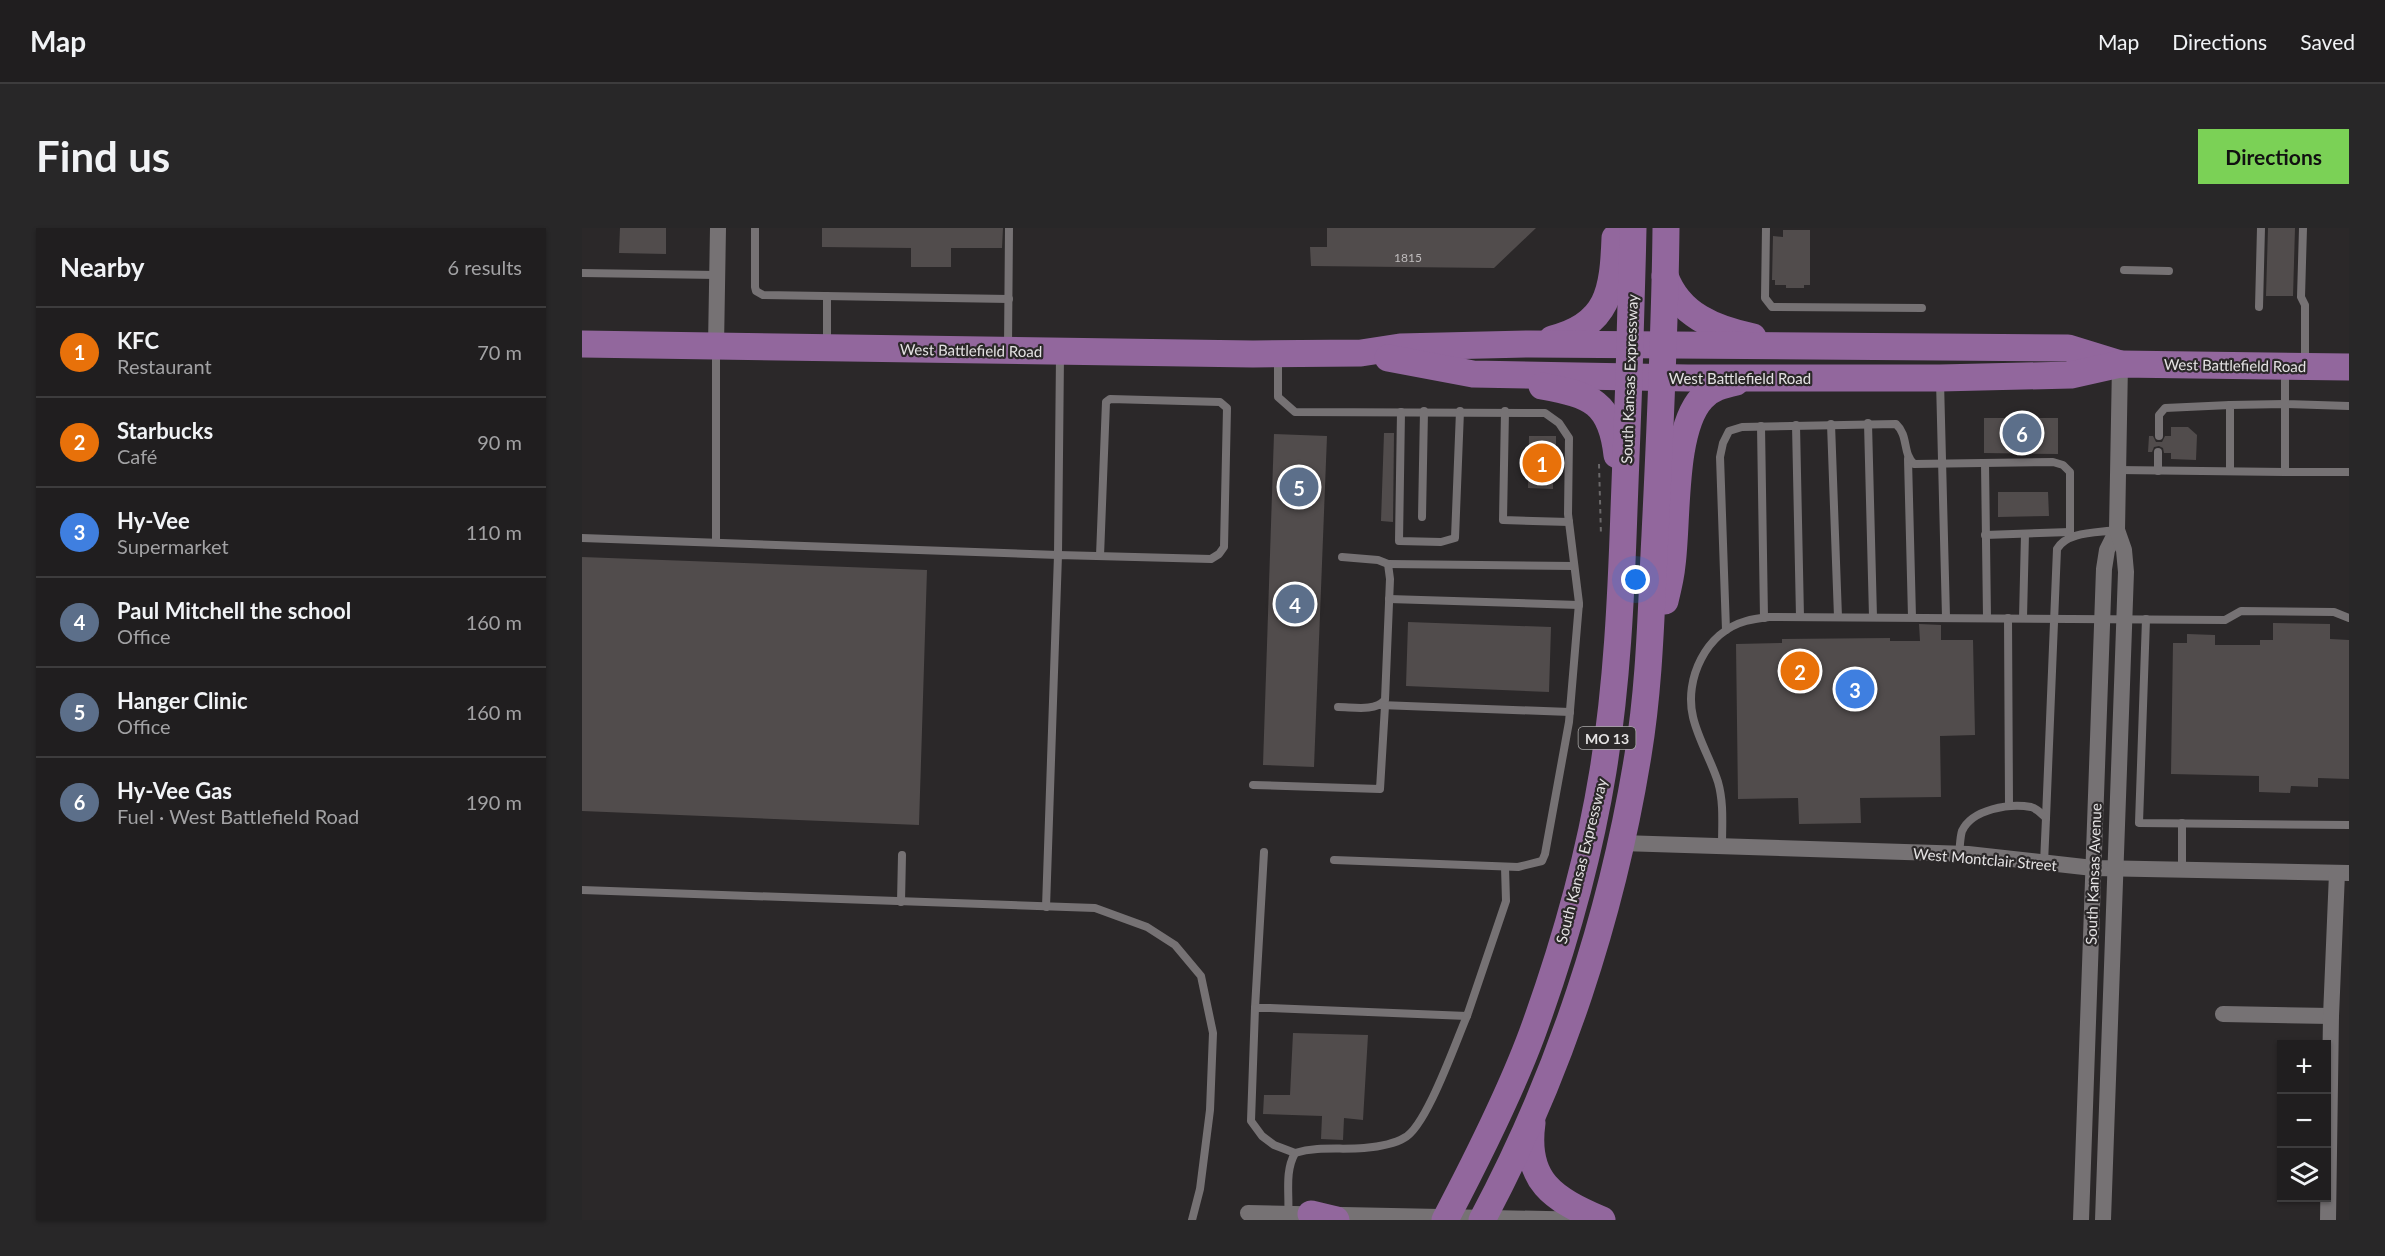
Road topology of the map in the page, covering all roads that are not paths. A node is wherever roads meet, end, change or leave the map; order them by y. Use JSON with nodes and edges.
{"nodes":[{"id":1,"x":718,"y":228,"type":"edge"},
{"id":2,"x":755,"y":228,"type":"edge"},
{"id":3,"x":1009,"y":228,"type":"edge"},
{"id":4,"x":1616,"y":228,"type":"edge"},
{"id":5,"x":1633,"y":228,"type":"edge"},
{"id":6,"x":1666,"y":228,"type":"edge"},
{"id":7,"x":1766,"y":228,"type":"edge"},
{"id":8,"x":2261,"y":228,"type":"edge"},
{"id":9,"x":2303,"y":228,"type":"edge"},
{"id":10,"x":2124,"y":270,"type":"dead end"},
{"id":11,"x":2169,"y":271,"type":"dead end"},
{"id":12,"x":582,"y":273,"type":"edge"},
{"id":13,"x":717,"y":275,"type":"junction"},
{"id":14,"x":1665,"y":276,"type":"junction"},
{"id":15,"x":827,"y":296,"type":"junction"},
{"id":16,"x":1009,"y":299,"type":"junction"},
{"id":17,"x":2259,"y":306,"type":"dead end"},
{"id":18,"x":1923,"y":308,"type":"dead end"},
{"id":19,"x":582,"y":344,"type":"edge"},
{"id":20,"x":1529,"y":344,"type":"junction"},
{"id":21,"x":1630,"y":345,"type":"junction"},
{"id":22,"x":716,"y":346,"type":"junction"},
{"id":23,"x":1663,"y":346,"type":"junction"},
{"id":24,"x":1835,"y":347,"type":"junction"},
{"id":25,"x":826,"y":348,"type":"junction"},
{"id":26,"x":1008,"y":351,"type":"junction"},
{"id":27,"x":1060,"y":351,"type":"junction"},
{"id":28,"x":1361,"y":353,"type":"junction"},
{"id":29,"x":1279,"y":354,"type":"junction"},
{"id":30,"x":2121,"y":364,"type":"junction"},
{"id":31,"x":2295,"y":366,"type":"junction"},
{"id":32,"x":2349,"y":367,"type":"edge"},
{"id":33,"x":1473,"y":374,"type":"junction"},
{"id":34,"x":1630,"y":377,"type":"junction"},
{"id":35,"x":1663,"y":378,"type":"junction"},
{"id":36,"x":1752,"y":378,"type":"junction"},
{"id":37,"x":1940,"y":378,"type":"junction"},
{"id":38,"x":2285,"y":404,"type":"junction"},
{"id":39,"x":2230,"y":405,"type":"junction"},
{"id":40,"x":2349,"y":406,"type":"edge"},
{"id":41,"x":1401,"y":411,"type":"junction"},
{"id":42,"x":1424,"y":411,"type":"junction"},
{"id":43,"x":1460,"y":411,"type":"junction"},
{"id":44,"x":1505,"y":411,"type":"junction"},
{"id":45,"x":1868,"y":423,"type":"junction"},
{"id":46,"x":1832,"y":424,"type":"junction"},
{"id":47,"x":1796,"y":425,"type":"junction"},
{"id":48,"x":1761,"y":426,"type":"junction"},
{"id":49,"x":2159,"y":436,"type":"dead end"},
{"id":50,"x":2158,"y":453,"type":"dead end"},
{"id":51,"x":1908,"y":459,"type":"junction"},
{"id":52,"x":1984,"y":463,"type":"junction"},
{"id":53,"x":1942,"y":464,"type":"junction"},
{"id":54,"x":2118,"y":470,"type":"junction"},
{"id":55,"x":2158,"y":471,"type":"junction"},
{"id":56,"x":2230,"y":471,"type":"junction"},
{"id":57,"x":2284,"y":472,"type":"junction"},
{"id":58,"x":2349,"y":472,"type":"edge"},
{"id":59,"x":1422,"y":518,"type":"dead end"},
{"id":60,"x":1569,"y":522,"type":"junction"},
{"id":61,"x":2117,"y":530,"type":"junction"},
{"id":62,"x":2025,"y":534,"type":"junction"},
{"id":63,"x":1985,"y":535,"type":"junction"},
{"id":64,"x":2070,"y":535,"type":"junction"},
{"id":65,"x":582,"y":538,"type":"edge"},
{"id":66,"x":716,"y":542,"type":"junction"},
{"id":67,"x":1058,"y":555,"type":"junction"},
{"id":68,"x":1100,"y":556,"type":"junction"},
{"id":69,"x":1342,"y":556,"type":"dead end"},
{"id":70,"x":1388,"y":564,"type":"junction"},
{"id":71,"x":1574,"y":566,"type":"junction"},
{"id":72,"x":1621,"y":593,"type":"junction"},
{"id":73,"x":1389,"y":599,"type":"junction"},
{"id":74,"x":1579,"y":605,"type":"junction"},
{"id":75,"x":1800,"y":617,"type":"junction"},
{"id":76,"x":1838,"y":617,"type":"junction"},
{"id":77,"x":1873,"y":617,"type":"junction"},
{"id":78,"x":1912,"y":617,"type":"junction"},
{"id":79,"x":1946,"y":617,"type":"junction"},
{"id":80,"x":1764,"y":618,"type":"junction"},
{"id":81,"x":1987,"y":618,"type":"junction"},
{"id":82,"x":2008,"y":618,"type":"junction"},
{"id":83,"x":2023,"y":618,"type":"junction"},
{"id":84,"x":2055,"y":618,"type":"junction"},
{"id":85,"x":2102,"y":618,"type":"junction"},
{"id":86,"x":2349,"y":618,"type":"edge"},
{"id":87,"x":2124,"y":619,"type":"junction"},
{"id":88,"x":2146,"y":619,"type":"junction"},
{"id":89,"x":1726,"y":630,"type":"junction"},
{"id":90,"x":1649,"y":651,"type":"junction"},
{"id":91,"x":1382,"y":705,"type":"junction"},
{"id":92,"x":1338,"y":708,"type":"dead end"},
{"id":93,"x":1570,"y":712,"type":"junction"},
{"id":94,"x":1252,"y":785,"type":"dead end"},
{"id":95,"x":2009,"y":806,"type":"junction"},
{"id":96,"x":2046,"y":818,"type":"junction"},
{"id":97,"x":2182,"y":823,"type":"junction"},
{"id":98,"x":2349,"y":825,"type":"edge"},
{"id":99,"x":1621,"y":843,"type":"junction"},
{"id":100,"x":1722,"y":846,"type":"junction"},
{"id":101,"x":1264,"y":852,"type":"dead end"},
{"id":102,"x":1959,"y":854,"type":"junction"},
{"id":103,"x":902,"y":855,"type":"dead end"},
{"id":104,"x":1334,"y":860,"type":"dead end"},
{"id":105,"x":2043,"y":864,"type":"junction"},
{"id":106,"x":1505,"y":867,"type":"junction"},
{"id":107,"x":2093,"y":868,"type":"junction"},
{"id":108,"x":2115,"y":868,"type":"junction"},
{"id":109,"x":2182,"y":869,"type":"junction"},
{"id":110,"x":2343,"y":873,"type":"edge"},
{"id":111,"x":582,"y":890,"type":"edge"},
{"id":112,"x":900,"y":902,"type":"junction"},
{"id":113,"x":1046,"y":907,"type":"junction"},
{"id":114,"x":1255,"y":1008,"type":"junction"},
{"id":115,"x":2223,"y":1014,"type":"dead end"},
{"id":116,"x":1467,"y":1016,"type":"junction"},
{"id":117,"x":2331,"y":1016,"type":"junction"},
{"id":118,"x":1534,"y":1113,"type":"junction"},
{"id":119,"x":1295,"y":1153,"type":"junction"},
{"id":120,"x":1248,"y":1213,"type":"dead end"},
{"id":121,"x":1306,"y":1217,"type":"edge"},
{"id":122,"x":1446,"y":1219,"type":"edge"},
{"id":123,"x":1483,"y":1219,"type":"edge"},
{"id":124,"x":1192,"y":1220,"type":"edge"},
{"id":125,"x":1602,"y":1220,"type":"edge"},
{"id":126,"x":1611,"y":1220,"type":"edge"},
{"id":127,"x":2081,"y":1220,"type":"edge"},
{"id":128,"x":2103,"y":1220,"type":"edge"},
{"id":129,"x":2328,"y":1220,"type":"edge"}],
"edges":[{"from":1,"to":13,"type":"street"},
{"from":2,"to":15,"type":"lane"},
{"from":3,"to":16,"type":"lane"},
{"from":4,"to":20,"type":"main road"},
{"from":5,"to":21,"type":"main road","name":"South Kansas Expressway","number":"MO 13"},
{"from":6,"to":14,"type":"main road","name":"South Kansas Expressway","number":"MO 13"},
{"from":7,"to":18,"type":"lane"},
{"from":8,"to":17,"type":"lane"},
{"from":9,"to":31,"type":"lane"},
{"from":10,"to":11,"type":"lane"},
{"from":12,"to":13,"type":"lane"},
{"from":13,"to":22,"type":"street"},
{"from":14,"to":23,"type":"main road","name":"South Kansas Expressway","number":"MO 13"},
{"from":14,"to":24,"type":"main road"},
{"from":15,"to":16,"type":"lane"},
{"from":15,"to":25,"type":"lane"},
{"from":16,"to":26,"type":"lane"},
{"from":19,"to":22,"type":"main road","name":"West Battlefield Road"},
{"from":20,"to":21,"type":"main road","name":"West Battlefield Road"},
{"from":20,"to":28,"type":"main road","name":"West Battlefield Road"},
{"from":21,"to":23,"type":"main road","name":"West Battlefield Road"},
{"from":21,"to":34,"type":"main road","name":"South Kansas Expressway","number":"MO 13"},
{"from":22,"to":25,"type":"main road","name":"West Battlefield Road"},
{"from":22,"to":66,"type":"lane"},
{"from":23,"to":24,"type":"main road","name":"West Battlefield Road"},
{"from":23,"to":35,"type":"main road","name":"South Kansas Expressway","number":"MO 13"},
{"from":24,"to":30,"type":"main road","name":"West Battlefield Road"},
{"from":25,"to":26,"type":"main road","name":"West Battlefield Road"},
{"from":26,"to":27,"type":"main road","name":"West Battlefield Road"},
{"from":27,"to":29,"type":"main road","name":"West Battlefield Road"},
{"from":27,"to":67,"type":"lane"},
{"from":28,"to":29,"type":"main road","name":"West Battlefield Road"},
{"from":28,"to":33,"type":"main road","name":"West Battlefield Road"},
{"from":29,"to":41,"type":"lane"},
{"from":30,"to":31,"type":"main road","name":"West Battlefield Road"},
{"from":30,"to":37,"type":"main road","name":"West Battlefield Road"},
{"from":30,"to":54,"type":"street","name":"South Kansas Avenue"},
{"from":31,"to":32,"type":"main road","name":"West Battlefield Road"},
{"from":31,"to":38,"type":"lane"},
{"from":33,"to":34,"type":"main road","name":"West Battlefield Road"},
{"from":33,"to":72,"type":"main road"},
{"from":34,"to":35,"type":"main road","name":"West Battlefield Road"},
{"from":34,"to":72,"type":"main road","name":"South Kansas Expressway","number":"MO 13"},
{"from":35,"to":36,"type":"main road","name":"West Battlefield Road"},
{"from":35,"to":90,"type":"main road","name":"South Kansas Expressway","number":"MO 13"},
{"from":36,"to":37,"type":"main road","name":"West Battlefield Road"},
{"from":36,"to":90,"type":"main road"},
{"from":37,"to":53,"type":"lane"},
{"from":38,"to":39,"type":"lane"},
{"from":38,"to":40,"type":"lane"},
{"from":38,"to":57,"type":"lane"},
{"from":39,"to":49,"type":"lane"},
{"from":39,"to":56,"type":"lane"},
{"from":41,"to":42,"type":"lane"},
{"from":41,"to":43,"type":"lane"},
{"from":42,"to":43,"type":"lane"},
{"from":42,"to":59,"type":"lane"},
{"from":43,"to":44,"type":"lane"},
{"from":44,"to":60,"type":"lane"},
{"from":44,"to":60,"type":"lane"},
{"from":45,"to":46,"type":"lane"},
{"from":45,"to":51,"type":"lane"},
{"from":45,"to":77,"type":"lane"},
{"from":46,"to":47,"type":"lane"},
{"from":46,"to":76,"type":"lane"},
{"from":47,"to":48,"type":"lane"},
{"from":47,"to":75,"type":"lane"},
{"from":48,"to":80,"type":"lane"},
{"from":48,"to":89,"type":"lane"},
{"from":50,"to":55,"type":"lane"},
{"from":51,"to":53,"type":"lane"},
{"from":51,"to":78,"type":"lane"},
{"from":52,"to":53,"type":"lane"},
{"from":52,"to":63,"type":"lane"},
{"from":52,"to":64,"type":"lane"},
{"from":53,"to":79,"type":"lane"},
{"from":54,"to":55,"type":"lane"},
{"from":54,"to":61,"type":"street","name":"South Kansas Avenue"},
{"from":55,"to":56,"type":"lane"},
{"from":56,"to":57,"type":"lane"},
{"from":57,"to":58,"type":"lane"},
{"from":60,"to":71,"type":"lane"},
{"from":61,"to":64,"type":"lane"},
{"from":61,"to":85,"type":"street","name":"South Kansas Avenue"},
{"from":61,"to":87,"type":"street","name":"South Kansas Avenue"},
{"from":62,"to":63,"type":"lane"},
{"from":62,"to":64,"type":"lane"},
{"from":62,"to":83,"type":"lane"},
{"from":63,"to":81,"type":"lane"},
{"from":64,"to":84,"type":"lane"},
{"from":65,"to":66,"type":"lane"},
{"from":66,"to":67,"type":"lane"},
{"from":67,"to":68,"type":"lane"},
{"from":67,"to":113,"type":"lane"},
{"from":68,"to":68,"type":"lane"},
{"from":69,"to":70,"type":"lane"},
{"from":70,"to":71,"type":"lane"},
{"from":70,"to":73,"type":"lane"},
{"from":71,"to":74,"type":"lane"},
{"from":72,"to":122,"type":"main road","name":"South Kansas Expressway","number":"MO 13"},
{"from":73,"to":74,"type":"lane"},
{"from":73,"to":91,"type":"lane"},
{"from":74,"to":93,"type":"lane"},
{"from":75,"to":76,"type":"lane"},
{"from":75,"to":80,"type":"lane"},
{"from":76,"to":77,"type":"lane"},
{"from":77,"to":78,"type":"lane"},
{"from":78,"to":79,"type":"lane"},
{"from":79,"to":81,"type":"lane"},
{"from":80,"to":89,"type":"lane"},
{"from":81,"to":82,"type":"lane"},
{"from":82,"to":83,"type":"lane"},
{"from":82,"to":95,"type":"lane"},
{"from":83,"to":84,"type":"lane"},
{"from":84,"to":85,"type":"lane"},
{"from":84,"to":96,"type":"lane"},
{"from":85,"to":87,"type":"lane"},
{"from":85,"to":107,"type":"street","name":"South Kansas Avenue"},
{"from":86,"to":88,"type":"lane"},
{"from":87,"to":88,"type":"lane"},
{"from":87,"to":108,"type":"street","name":"South Kansas Avenue"},
{"from":88,"to":97,"type":"lane"},
{"from":89,"to":100,"type":"lane"},
{"from":90,"to":99,"type":"main road","name":"South Kansas Expressway","number":"MO 13"},
{"from":91,"to":92,"type":"lane"},
{"from":91,"to":93,"type":"lane"},
{"from":91,"to":94,"type":"lane"},
{"from":93,"to":106,"type":"lane"},
{"from":95,"to":96,"type":"lane"},
{"from":95,"to":102,"type":"lane"},
{"from":96,"to":105,"type":"lane"},
{"from":97,"to":98,"type":"lane"},
{"from":97,"to":109,"type":"lane"},
{"from":99,"to":100,"type":"street","name":"West Montclair Street"},
{"from":99,"to":118,"type":"main road","name":"South Kansas Expressway","number":"MO 13"},
{"from":100,"to":102,"type":"street","name":"West Montclair Street"},
{"from":101,"to":114,"type":"lane"},
{"from":102,"to":105,"type":"street","name":"West Montclair Street"},
{"from":103,"to":112,"type":"lane"},
{"from":104,"to":106,"type":"lane"},
{"from":105,"to":107,"type":"street","name":"West Montclair Street"},
{"from":106,"to":116,"type":"lane"},
{"from":107,"to":108,"type":"street","name":"West Montclair Street"},
{"from":107,"to":127,"type":"street","name":"South Kansas Avenue"},
{"from":108,"to":109,"type":"street","name":"West Montclair Street"},
{"from":108,"to":128,"type":"street","name":"South Kansas Avenue"},
{"from":109,"to":110,"type":"street","name":"West Montclair Street"},
{"from":110,"to":117,"type":"street"},
{"from":111,"to":112,"type":"lane"},
{"from":112,"to":113,"type":"lane"},
{"from":113,"to":124,"type":"lane"},
{"from":114,"to":116,"type":"lane"},
{"from":114,"to":119,"type":"lane"},
{"from":115,"to":117,"type":"street"},
{"from":116,"to":119,"type":"lane"},
{"from":117,"to":129,"type":"street"},
{"from":118,"to":123,"type":"main road","name":"South Kansas Expressway","number":"MO 13"},
{"from":118,"to":125,"type":"main road"},
{"from":119,"to":121,"type":"lane"},
{"from":120,"to":121,"type":"street"},
{"from":121,"to":122,"type":"street"},
{"from":122,"to":123,"type":"street"},
{"from":123,"to":125,"type":"street"},
{"from":125,"to":126,"type":"street"}]}
